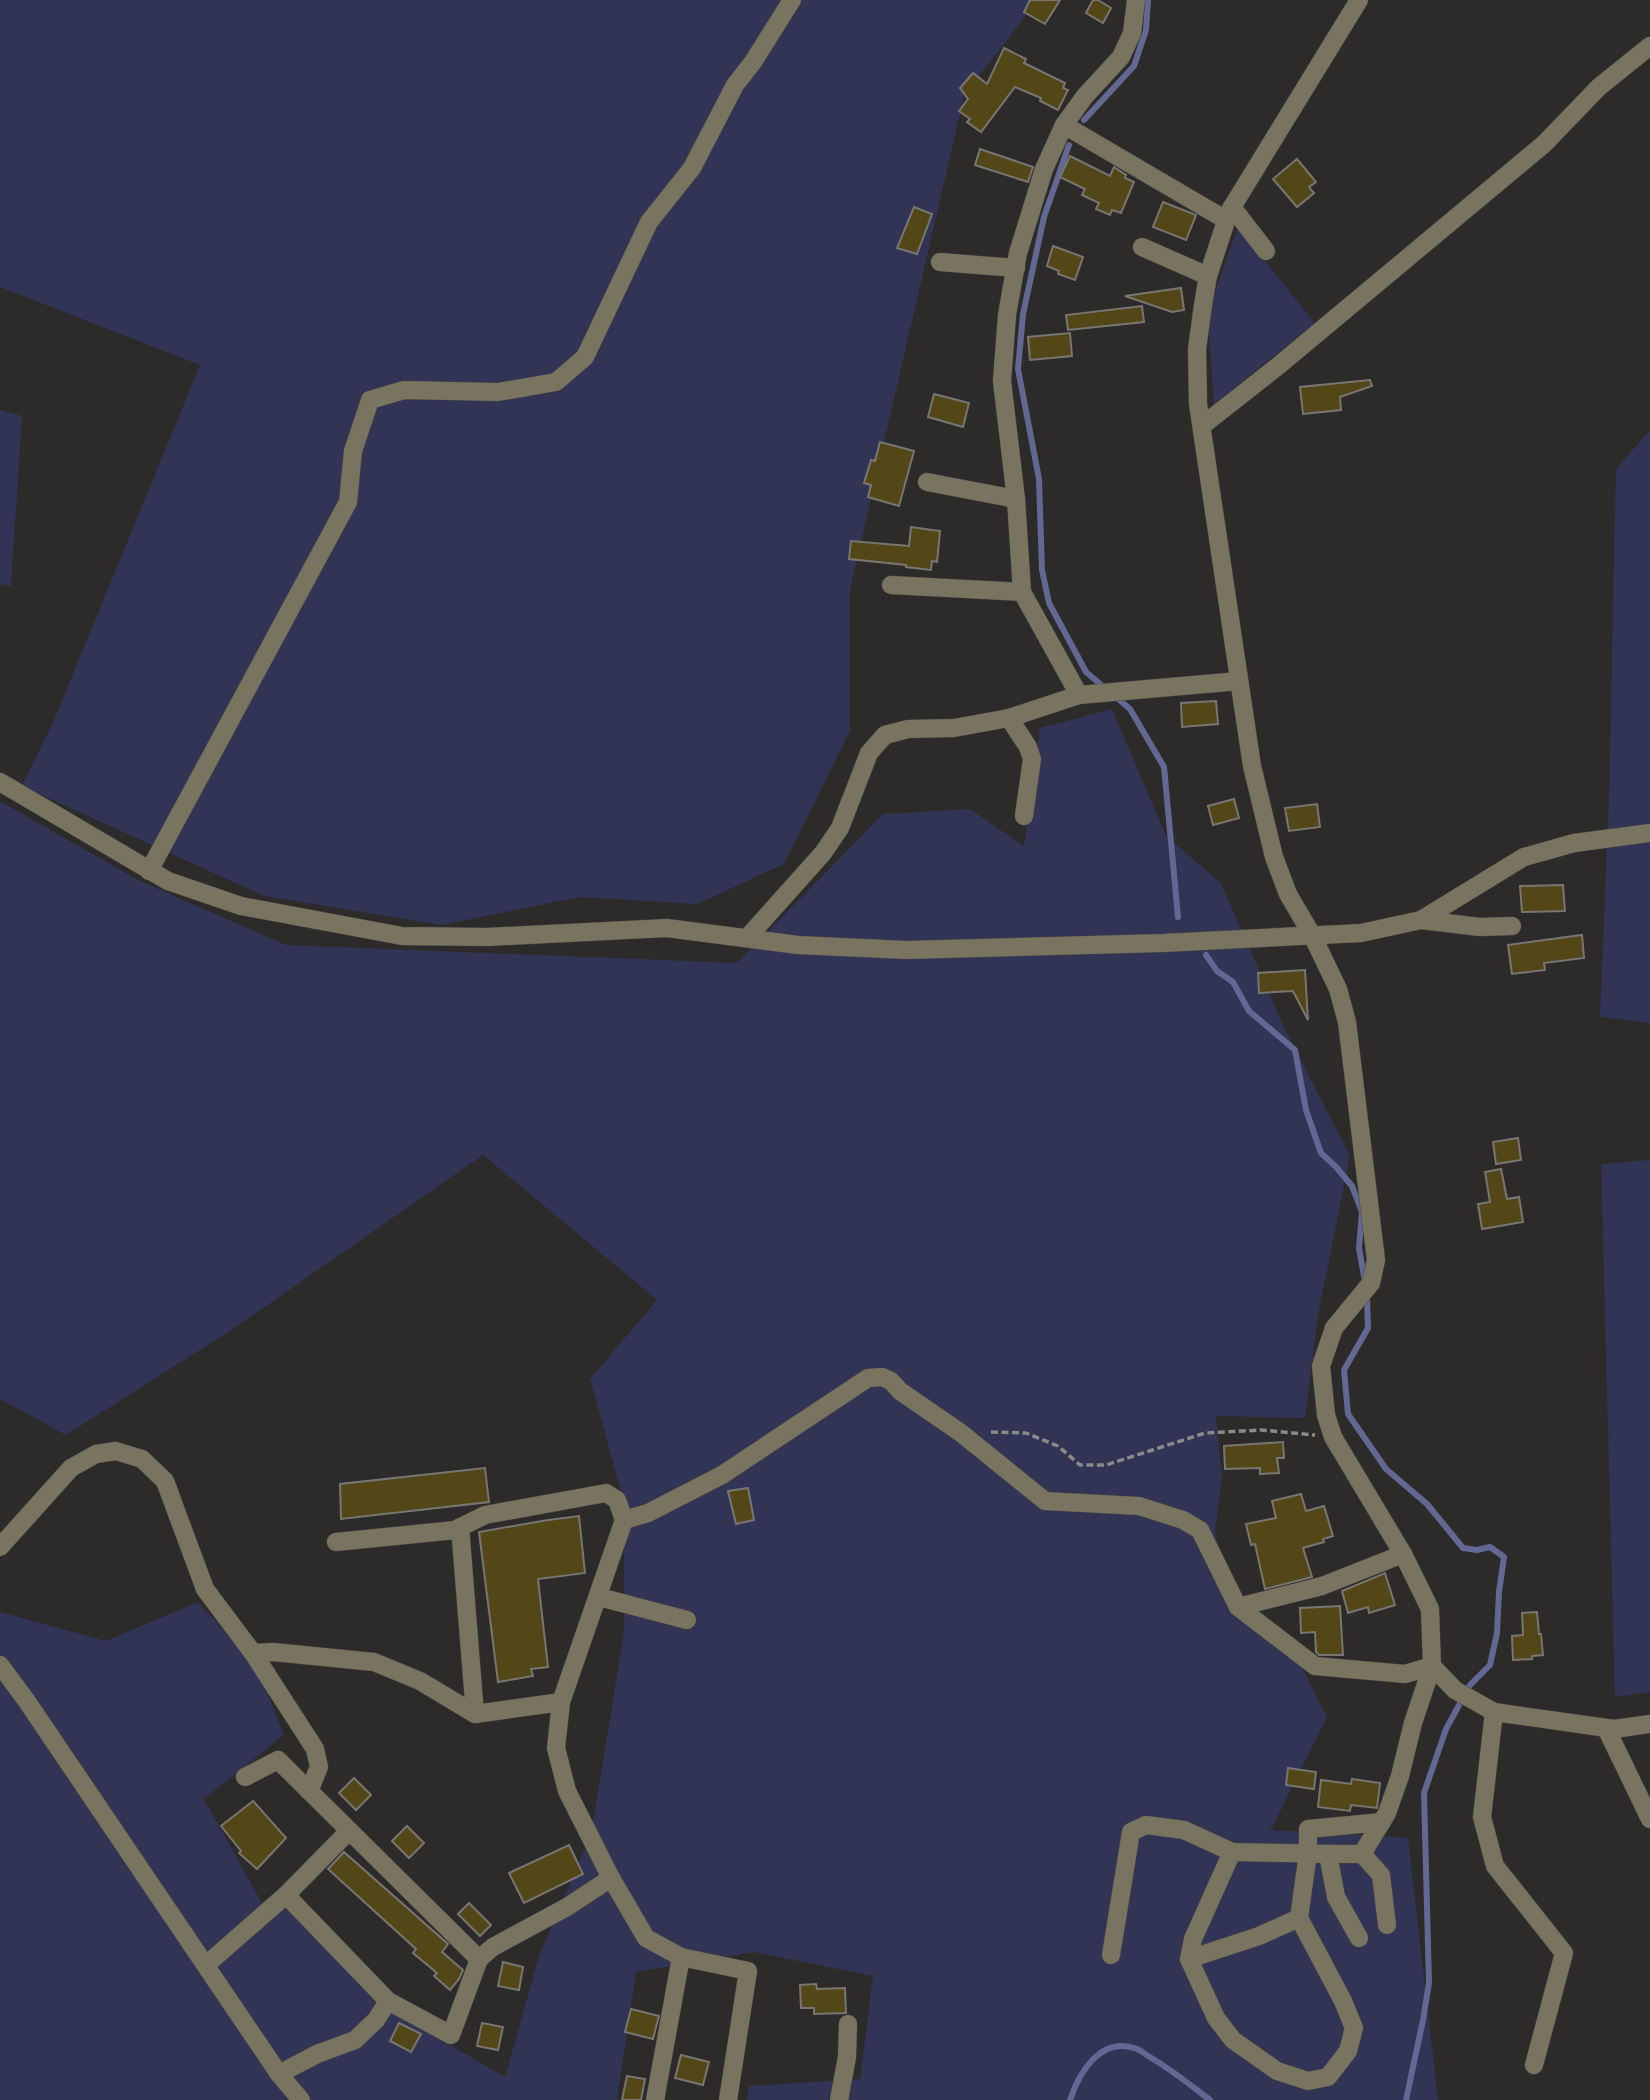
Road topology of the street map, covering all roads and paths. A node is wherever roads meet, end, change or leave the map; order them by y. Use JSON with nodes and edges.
{"nodes":[{"id":1,"x":792,"y":0,"type":"edge"},
{"id":2,"x":1136,"y":0,"type":"edge"},
{"id":3,"x":1359,"y":0,"type":"edge"},
{"id":4,"x":1650,"y":46,"type":"edge"},
{"id":5,"x":1064,"y":125,"type":"junction"},
{"id":6,"x":1229,"y":214,"type":"junction"},
{"id":7,"x":1142,"y":247,"type":"dead end"},
{"id":8,"x":1266,"y":251,"type":"dead end"},
{"id":9,"x":940,"y":261,"type":"dead end"},
{"id":10,"x":1016,"y":268,"type":"junction"},
{"id":11,"x":1208,"y":276,"type":"junction"},
{"id":12,"x":1203,"y":425,"type":"junction"},
{"id":13,"x":927,"y":482,"type":"dead end"},
{"id":14,"x":1016,"y":499,"type":"junction"},
{"id":15,"x":891,"y":585,"type":"dead end"},
{"id":16,"x":1021,"y":592,"type":"junction"},
{"id":17,"x":1239,"y":681,"type":"junction"},
{"id":18,"x":1079,"y":695,"type":"junction"},
{"id":19,"x":1009,"y":718,"type":"junction"},
{"id":20,"x":0,"y":782,"type":"edge"},
{"id":21,"x":1024,"y":816,"type":"dead end"},
{"id":22,"x":1650,"y":833,"type":"edge"},
{"id":23,"x":149,"y":871,"type":"junction"},
{"id":24,"x":1421,"y":920,"type":"junction"},
{"id":25,"x":1512,"y":926,"type":"dead end"},
{"id":26,"x":1312,"y":935,"type":"junction"},
{"id":27,"x":747,"y":938,"type":"junction"},
{"id":28,"x":961,"y":1433,"type":"junction"},
{"id":29,"x":1333,"y":1437,"type":"junction"},
{"id":30,"x":624,"y":1520,"type":"junction"},
{"id":31,"x":460,"y":1527,"type":"junction"},
{"id":32,"x":336,"y":1542,"type":"dead end"},
{"id":33,"x":0,"y":1547,"type":"edge"},
{"id":34,"x":1403,"y":1555,"type":"junction"},
{"id":35,"x":599,"y":1597,"type":"junction"},
{"id":36,"x":1238,"y":1607,"type":"junction"},
{"id":37,"x":687,"y":1620,"type":"dead end"},
{"id":38,"x":253,"y":1653,"type":"junction"},
{"id":39,"x":0,"y":1665,"type":"edge"},
{"id":40,"x":1432,"y":1666,"type":"junction"},
{"id":41,"x":561,"y":1702,"type":"junction"},
{"id":42,"x":1494,"y":1712,"type":"junction"},
{"id":43,"x":475,"y":1714,"type":"junction"},
{"id":44,"x":1650,"y":1724,"type":"edge"},
{"id":45,"x":1606,"y":1728,"type":"junction"},
{"id":46,"x":245,"y":1777,"type":"dead end"},
{"id":47,"x":309,"y":1791,"type":"junction"},
{"id":48,"x":1650,"y":1819,"type":"edge"},
{"id":49,"x":1382,"y":1822,"type":"junction"},
{"id":50,"x":349,"y":1831,"type":"junction"},
{"id":51,"x":1233,"y":1852,"type":"junction"},
{"id":52,"x":1308,"y":1853,"type":"junction"},
{"id":53,"x":1328,"y":1854,"type":"junction"},
{"id":54,"x":1362,"y":1854,"type":"junction"},
{"id":55,"x":611,"y":1878,"type":"junction"},
{"id":56,"x":285,"y":1895,"type":"junction"},
{"id":57,"x":1299,"y":1918,"type":"junction"},
{"id":58,"x":1387,"y":1925,"type":"dead end"},
{"id":59,"x":1359,"y":1938,"type":"dead end"},
{"id":60,"x":1111,"y":1955,"type":"dead end"},
{"id":61,"x":681,"y":1957,"type":"junction"},
{"id":62,"x":479,"y":1959,"type":"junction"},
{"id":63,"x":1189,"y":1959,"type":"junction"},
{"id":64,"x":206,"y":1965,"type":"junction"},
{"id":65,"x":388,"y":2001,"type":"junction"},
{"id":66,"x":848,"y":2024,"type":"dead end"},
{"id":67,"x":1534,"y":2065,"type":"dead end"},
{"id":68,"x":279,"y":2074,"type":"junction"},
{"id":69,"x":301,"y":2100,"type":"edge"},
{"id":70,"x":654,"y":2100,"type":"edge"},
{"id":71,"x":728,"y":2100,"type":"edge"},
{"id":72,"x":839,"y":2100,"type":"edge"}],
"edges":[{"from":1,"to":23,"type":"street"},
{"from":2,"to":5,"type":"street"},
{"from":3,"to":6,"type":"street"},
{"from":4,"to":12,"type":"street"},
{"from":5,"to":6,"type":"street"},
{"from":5,"to":10,"type":"street"},
{"from":6,"to":8,"type":"street"},
{"from":6,"to":11,"type":"street"},
{"from":7,"to":11,"type":"street"},
{"from":9,"to":10,"type":"street"},
{"from":10,"to":14,"type":"street"},
{"from":11,"to":12,"type":"street"},
{"from":12,"to":17,"type":"street"},
{"from":13,"to":14,"type":"street"},
{"from":14,"to":16,"type":"street"},
{"from":15,"to":16,"type":"street"},
{"from":16,"to":18,"type":"street"},
{"from":17,"to":18,"type":"street"},
{"from":17,"to":26,"type":"street"},
{"from":18,"to":19,"type":"street"},
{"from":19,"to":21,"type":"street"},
{"from":19,"to":27,"type":"street"},
{"from":20,"to":23,"type":"street"},
{"from":22,"to":24,"type":"street"},
{"from":23,"to":27,"type":"street"},
{"from":24,"to":25,"type":"street"},
{"from":24,"to":26,"type":"street"},
{"from":26,"to":27,"type":"street"},
{"from":26,"to":29,"type":"street"},
{"from":28,"to":29,"type":"path"},
{"from":28,"to":30,"type":"street"},
{"from":28,"to":36,"type":"street"},
{"from":29,"to":34,"type":"street"},
{"from":30,"to":31,"type":"street"},
{"from":30,"to":35,"type":"street"},
{"from":31,"to":32,"type":"street"},
{"from":31,"to":43,"type":"street"},
{"from":33,"to":38,"type":"street"},
{"from":34,"to":36,"type":"street"},
{"from":34,"to":40,"type":"street"},
{"from":35,"to":37,"type":"street"},
{"from":35,"to":41,"type":"street"},
{"from":36,"to":40,"type":"street"},
{"from":38,"to":43,"type":"street"},
{"from":38,"to":47,"type":"street"},
{"from":39,"to":64,"type":"street"},
{"from":40,"to":42,"type":"street"},
{"from":40,"to":49,"type":"street"},
{"from":41,"to":43,"type":"street"},
{"from":41,"to":55,"type":"street"},
{"from":42,"to":45,"type":"street"},
{"from":42,"to":67,"type":"street"},
{"from":44,"to":45,"type":"street"},
{"from":45,"to":48,"type":"street"},
{"from":46,"to":47,"type":"street"},
{"from":47,"to":50,"type":"street"},
{"from":49,"to":52,"type":"street"},
{"from":49,"to":54,"type":"street"},
{"from":50,"to":56,"type":"street"},
{"from":50,"to":62,"type":"street"},
{"from":51,"to":52,"type":"street"},
{"from":51,"to":60,"type":"street"},
{"from":51,"to":63,"type":"street"},
{"from":52,"to":53,"type":"street"},
{"from":52,"to":57,"type":"street"},
{"from":53,"to":54,"type":"street"},
{"from":53,"to":59,"type":"street"},
{"from":54,"to":58,"type":"street"},
{"from":55,"to":61,"type":"street"},
{"from":55,"to":62,"type":"street"},
{"from":56,"to":64,"type":"street"},
{"from":56,"to":65,"type":"street"},
{"from":57,"to":63,"type":"street"},
{"from":57,"to":63,"type":"street"},
{"from":61,"to":70,"type":"street"},
{"from":61,"to":71,"type":"street"},
{"from":62,"to":65,"type":"street"},
{"from":64,"to":68,"type":"street"},
{"from":65,"to":68,"type":"street"},
{"from":66,"to":72,"type":"street"},
{"from":68,"to":69,"type":"street"}]}
